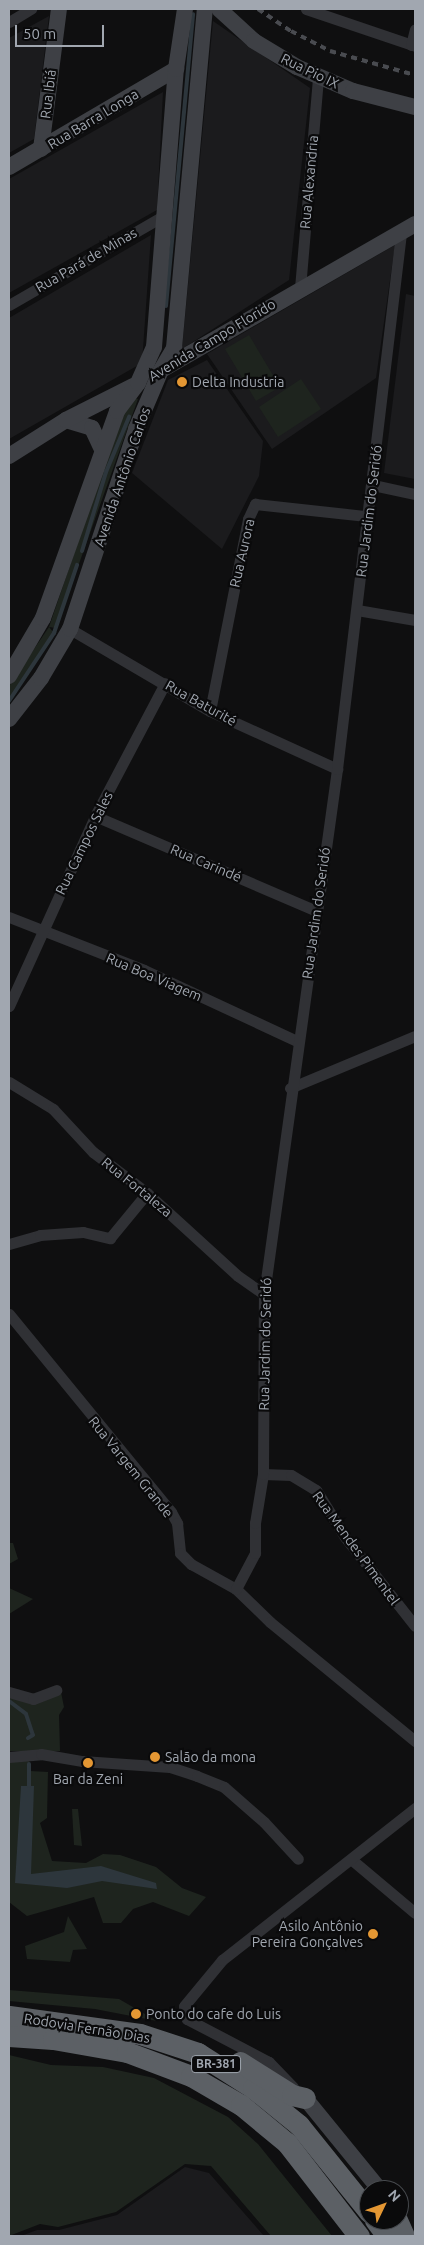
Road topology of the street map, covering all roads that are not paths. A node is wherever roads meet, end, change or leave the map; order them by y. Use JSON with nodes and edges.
{"nodes":[{"id":1,"x":31,"y":9,"type":"edge"},
{"id":2,"x":59,"y":9,"type":"edge"},
{"id":3,"x":185,"y":9,"type":"edge"},
{"id":4,"x":205,"y":9,"type":"edge"},
{"id":5,"x":219,"y":9,"type":"edge"},
{"id":6,"x":306,"y":9,"type":"edge"},
{"id":7,"x":9,"y":22,"type":"edge"},
{"id":8,"x":415,"y":29,"type":"edge"},
{"id":9,"x":413,"y":46,"type":"edge"},
{"id":10,"x":176,"y":70,"type":"junction"},
{"id":11,"x":318,"y":77,"type":"junction"},
{"id":12,"x":415,"y":107,"type":"edge"},
{"id":13,"x":41,"y":150,"type":"junction"},
{"id":14,"x":9,"y":168,"type":"edge"},
{"id":15,"x":163,"y":216,"type":"junction"},
{"id":16,"x":415,"y":224,"type":"edge"},
{"id":17,"x":401,"y":233,"type":"junction"},
{"id":18,"x":300,"y":288,"type":"junction"},
{"id":19,"x":9,"y":305,"type":"edge"},
{"id":20,"x":161,"y":370,"type":"junction"},
{"id":21,"x":138,"y":383,"type":"junction"},
{"id":22,"x":66,"y":420,"type":"junction"},
{"id":23,"x":101,"y":447,"type":"junction"},
{"id":24,"x":9,"y":456,"type":"edge"},
{"id":25,"x":372,"y":485,"type":"junction"},
{"id":26,"x":415,"y":494,"type":"edge"},
{"id":27,"x":366,"y":516,"type":"junction"},
{"id":28,"x":357,"y":610,"type":"junction"},
{"id":29,"x":415,"y":620,"type":"edge"},
{"id":30,"x":70,"y":629,"type":"junction"},
{"id":31,"x":9,"y":676,"type":"edge"},
{"id":32,"x":165,"y":683,"type":"junction"},
{"id":33,"x":210,"y":712,"type":"junction"},
{"id":34,"x":9,"y":719,"type":"edge"},
{"id":35,"x":337,"y":769,"type":"junction"},
{"id":36,"x":96,"y":816,"type":"junction"},
{"id":37,"x":317,"y":911,"type":"junction"},
{"id":38,"x":9,"y":918,"type":"edge"},
{"id":39,"x":43,"y":933,"type":"junction"},
{"id":40,"x":9,"y":1006,"type":"edge"},
{"id":41,"x":415,"y":1036,"type":"edge"},
{"id":42,"x":297,"y":1041,"type":"junction"},
{"id":43,"x":9,"y":1082,"type":"edge"},
{"id":44,"x":290,"y":1088,"type":"junction"},
{"id":45,"x":147,"y":1193,"type":"junction"},
{"id":46,"x":9,"y":1244,"type":"edge"},
{"id":47,"x":264,"y":1294,"type":"junction"},
{"id":48,"x":9,"y":1314,"type":"edge"},
{"id":49,"x":263,"y":1474,"type":"junction"},
{"id":50,"x":236,"y":1589,"type":"junction"},
{"id":51,"x":415,"y":1626,"type":"edge"},
{"id":52,"x":56,"y":1690,"type":"dead end"},
{"id":53,"x":9,"y":1692,"type":"edge"},
{"id":54,"x":415,"y":1741,"type":"edge"},
{"id":55,"x":9,"y":1757,"type":"edge"},
{"id":56,"x":415,"y":1808,"type":"edge"},
{"id":57,"x":298,"y":1859,"type":"dead end"},
{"id":58,"x":352,"y":1860,"type":"junction"},
{"id":59,"x":415,"y":1913,"type":"edge"},
{"id":60,"x":9,"y":2016,"type":"edge"},
{"id":61,"x":140,"y":2034,"type":"junction"},
{"id":62,"x":9,"y":2036,"type":"edge"},
{"id":63,"x":305,"y":2098,"type":"junction"},
{"id":64,"x":372,"y":2180,"type":"edge"},
{"id":65,"x":359,"y":2200,"type":"edge"},
{"id":66,"x":359,"y":2236,"type":"edge"}],
"edges":[{"from":1,"to":7,"type":"street"},
{"from":2,"to":13,"type":"street","name":"Rua Ibiá"},
{"from":3,"to":10,"type":"street","name":"Avenida Antônio Carlos"},
{"from":4,"to":20,"type":"street","name":"Avenida Antônio Carlos"},
{"from":5,"to":11,"type":"street","name":"Rua Pio IX"},
{"from":6,"to":9,"type":"street"},
{"from":8,"to":9,"type":"street"},
{"from":10,"to":13,"type":"street","name":"Rua Barra Longa"},
{"from":10,"to":15,"type":"street","name":"Avenida Antônio Carlos"},
{"from":11,"to":12,"type":"street","name":"Rua Pio IX"},
{"from":11,"to":18,"type":"street","name":"Rua Alexandria"},
{"from":13,"to":14,"type":"street","name":"Rua Barra Longa"},
{"from":15,"to":19,"type":"street","name":"Rua Pará de Minas"},
{"from":15,"to":21,"type":"street","name":"Avenida Antônio Carlos"},
{"from":16,"to":17,"type":"street","name":"Avenida Campo Florido"},
{"from":17,"to":18,"type":"street","name":"Avenida Campo Florido"},
{"from":17,"to":25,"type":"street","name":"Rua Jardim do Seridó"},
{"from":18,"to":20,"type":"street","name":"Avenida Campo Florido"},
{"from":20,"to":21,"type":"street","name":"Avenida Campo Florido"},
{"from":20,"to":30,"type":"street","name":"Avenida Antônio Carlos"},
{"from":21,"to":22,"type":"street","name":"Avenida Campo Florido"},
{"from":21,"to":23,"type":"street","name":"Avenida Antônio Carlos"},
{"from":22,"to":23,"type":"street"},
{"from":22,"to":24,"type":"street","name":"Avenida Campo Florido"},
{"from":23,"to":31,"type":"street","name":"Avenida Antônio Carlos"},
{"from":25,"to":26,"type":"street"},
{"from":25,"to":27,"type":"street","name":"Rua Jardim do Seridó"},
{"from":27,"to":28,"type":"street","name":"Rua Jardim do Seridó"},
{"from":27,"to":33,"type":"street","name":"Rua Aurora"},
{"from":28,"to":29,"type":"street"},
{"from":28,"to":35,"type":"street","name":"Rua Jardim do Seridó"},
{"from":30,"to":32,"type":"street","name":"Rua Baturité"},
{"from":30,"to":34,"type":"street","name":"Avenida Antônio Carlos"},
{"from":32,"to":33,"type":"street","name":"Rua Baturité"},
{"from":32,"to":36,"type":"street","name":"Rua Campos Sales"},
{"from":33,"to":35,"type":"street","name":"Rua Baturité"},
{"from":35,"to":37,"type":"street","name":"Rua Jardim do Seridó"},
{"from":36,"to":37,"type":"street","name":"Rua Carindé"},
{"from":36,"to":39,"type":"street","name":"Rua Campos Sales"},
{"from":37,"to":42,"type":"street","name":"Rua Jardim do Seridó"},
{"from":38,"to":39,"type":"street","name":"Rua Boa Viagem"},
{"from":39,"to":40,"type":"street","name":"Rua Campos Sales"},
{"from":39,"to":42,"type":"street","name":"Rua Boa Viagem"},
{"from":41,"to":44,"type":"street"},
{"from":42,"to":44,"type":"street","name":"Rua Jardim do Seridó"},
{"from":43,"to":45,"type":"street","name":"Rua Fortaleza"},
{"from":44,"to":47,"type":"street","name":"Rua Jardim do Seridó"},
{"from":45,"to":46,"type":"street"},
{"from":45,"to":47,"type":"street","name":"Rua Fortaleza"},
{"from":47,"to":49,"type":"street","name":"Rua Jardim do Seridó"},
{"from":48,"to":50,"type":"street","name":"Rua Vargem Grande"},
{"from":49,"to":50,"type":"street","name":"Rua Jardim do Seridó"},
{"from":49,"to":51,"type":"street","name":"Rua Mendes Pimentel"},
{"from":50,"to":54,"type":"street","name":"Rua Vargem Grande"},
{"from":52,"to":53,"type":"street"},
{"from":55,"to":57,"type":"street"},
{"from":56,"to":58,"type":"street"},
{"from":58,"to":59,"type":"street"},
{"from":58,"to":63,"type":"street"},
{"from":60,"to":61,"type":"highway","name":"Rodovia Fernão Dias","number":"BR-381"},
{"from":61,"to":63,"type":"highway"},
{"from":61,"to":65,"type":"highway","name":"Rodovia Fernão Dias","number":"BR-381"},
{"from":62,"to":66,"type":"highway","name":"Rodovia Fernão Dias","number":"BR-381"},
{"from":63,"to":64,"type":"street"}]}
